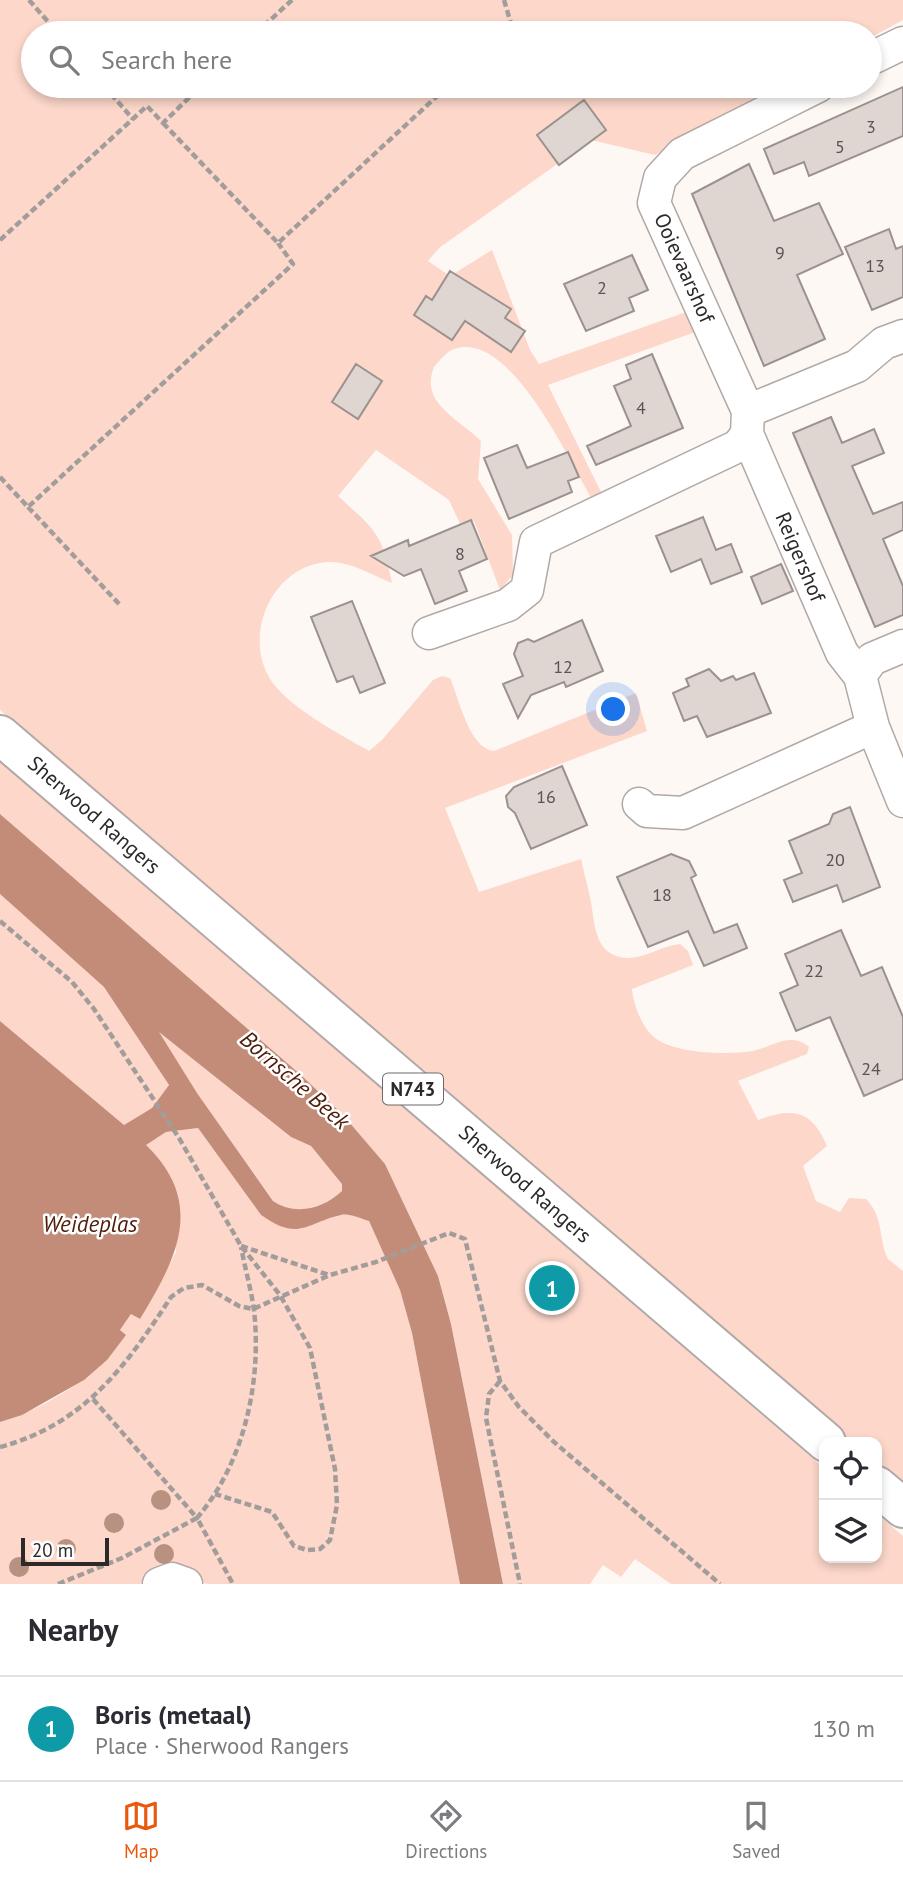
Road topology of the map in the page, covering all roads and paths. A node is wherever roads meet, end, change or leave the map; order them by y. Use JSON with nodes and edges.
{"nodes":[{"id":1,"x":29,"y":0,"type":"edge"},
{"id":2,"x":292,"y":0,"type":"edge"},
{"id":3,"x":504,"y":0,"type":"edge"},
{"id":4,"x":47,"y":21,"type":"edge"},
{"id":5,"x":269,"y":21,"type":"edge"},
{"id":6,"x":510,"y":21,"type":"edge"},
{"id":7,"x":903,"y":43,"type":"edge"},
{"id":8,"x":882,"y":54,"type":"edge"},
{"id":9,"x":115,"y":98,"type":"edge"},
{"id":10,"x":189,"y":98,"type":"edge"},
{"id":11,"x":435,"y":98,"type":"edge"},
{"id":12,"x":794,"y":98,"type":"edge"},
{"id":13,"x":133,"y":119,"type":"junction"},
{"id":14,"x":163,"y":123,"type":"junction"},
{"id":15,"x":0,"y":240,"type":"edge"},
{"id":16,"x":278,"y":243,"type":"junction"},
{"id":17,"x":903,"y":336,"type":"edge"},
{"id":18,"x":748,"y":422,"type":"junction"},
{"id":19,"x":0,"y":477,"type":"edge"},
{"id":20,"x":28,"y":507,"type":"junction"},
{"id":21,"x":121,"y":606,"type":"dead end"},
{"id":22,"x":429,"y":633,"type":"dead end"},
{"id":23,"x":903,"y":646,"type":"edge"},
{"id":24,"x":860,"y":677,"type":"junction"},
{"id":25,"x":873,"y":727,"type":"junction"},
{"id":26,"x":0,"y":735,"type":"edge"},
{"id":27,"x":903,"y":801,"type":"edge"},
{"id":28,"x":639,"y":804,"type":"dead end"},
{"id":29,"x":0,"y":921,"type":"edge"},
{"id":30,"x":241,"y":1246,"type":"junction"},
{"id":31,"x":330,"y":1275,"type":"junction"},
{"id":32,"x":280,"y":1294,"type":"junction"},
{"id":33,"x":253,"y":1309,"type":"junction"},
{"id":34,"x":500,"y":1381,"type":"junction"},
{"id":35,"x":93,"y":1399,"type":"junction"},
{"id":36,"x":820,"y":1437,"type":"edge"},
{"id":37,"x":0,"y":1447,"type":"edge"},
{"id":38,"x":882,"y":1490,"type":"edge"},
{"id":39,"x":215,"y":1494,"type":"junction"},
{"id":40,"x":903,"y":1508,"type":"edge"},
{"id":41,"x":159,"y":1584,"type":"edge"},
{"id":42,"x":186,"y":1584,"type":"edge"},
{"id":43,"x":520,"y":1584,"type":"edge"},
{"id":44,"x":719,"y":1584,"type":"edge"}],
"edges":[{"from":1,"to":4,"type":"path"},
{"from":2,"to":5,"type":"path"},
{"from":3,"to":6,"type":"path"},
{"from":7,"to":8,"type":"street"},
{"from":9,"to":13,"type":"path"},
{"from":10,"to":14,"type":"path"},
{"from":11,"to":16,"type":"path"},
{"from":12,"to":18,"type":"street","name":"Ooievaarshof"},
{"from":13,"to":14,"type":"path"},
{"from":13,"to":15,"type":"path"},
{"from":14,"to":16,"type":"path"},
{"from":16,"to":20,"type":"path"},
{"from":17,"to":18,"type":"street"},
{"from":18,"to":22,"type":"street"},
{"from":18,"to":24,"type":"street","name":"Reigershof"},
{"from":19,"to":20,"type":"path"},
{"from":20,"to":21,"type":"path"},
{"from":23,"to":24,"type":"street"},
{"from":24,"to":25,"type":"street","name":"Reigershof"},
{"from":25,"to":27,"type":"street","name":"Reigershof"},
{"from":25,"to":28,"type":"street"},
{"from":26,"to":36,"type":"main road","name":"Sherwood Rangers","number":"N743"},
{"from":29,"to":30,"type":"path"},
{"from":30,"to":31,"type":"path"},
{"from":30,"to":32,"type":"path"},
{"from":30,"to":33,"type":"path"},
{"from":31,"to":32,"type":"path"},
{"from":31,"to":34,"type":"path"},
{"from":32,"to":33,"type":"path"},
{"from":32,"to":39,"type":"path"},
{"from":33,"to":35,"type":"path"},
{"from":33,"to":39,"type":"path"},
{"from":34,"to":43,"type":"path"},
{"from":34,"to":44,"type":"path"},
{"from":35,"to":37,"type":"path"},
{"from":35,"to":39,"type":"path"},
{"from":38,"to":40,"type":"main road"},
{"from":41,"to":42,"type":"street"}]}
